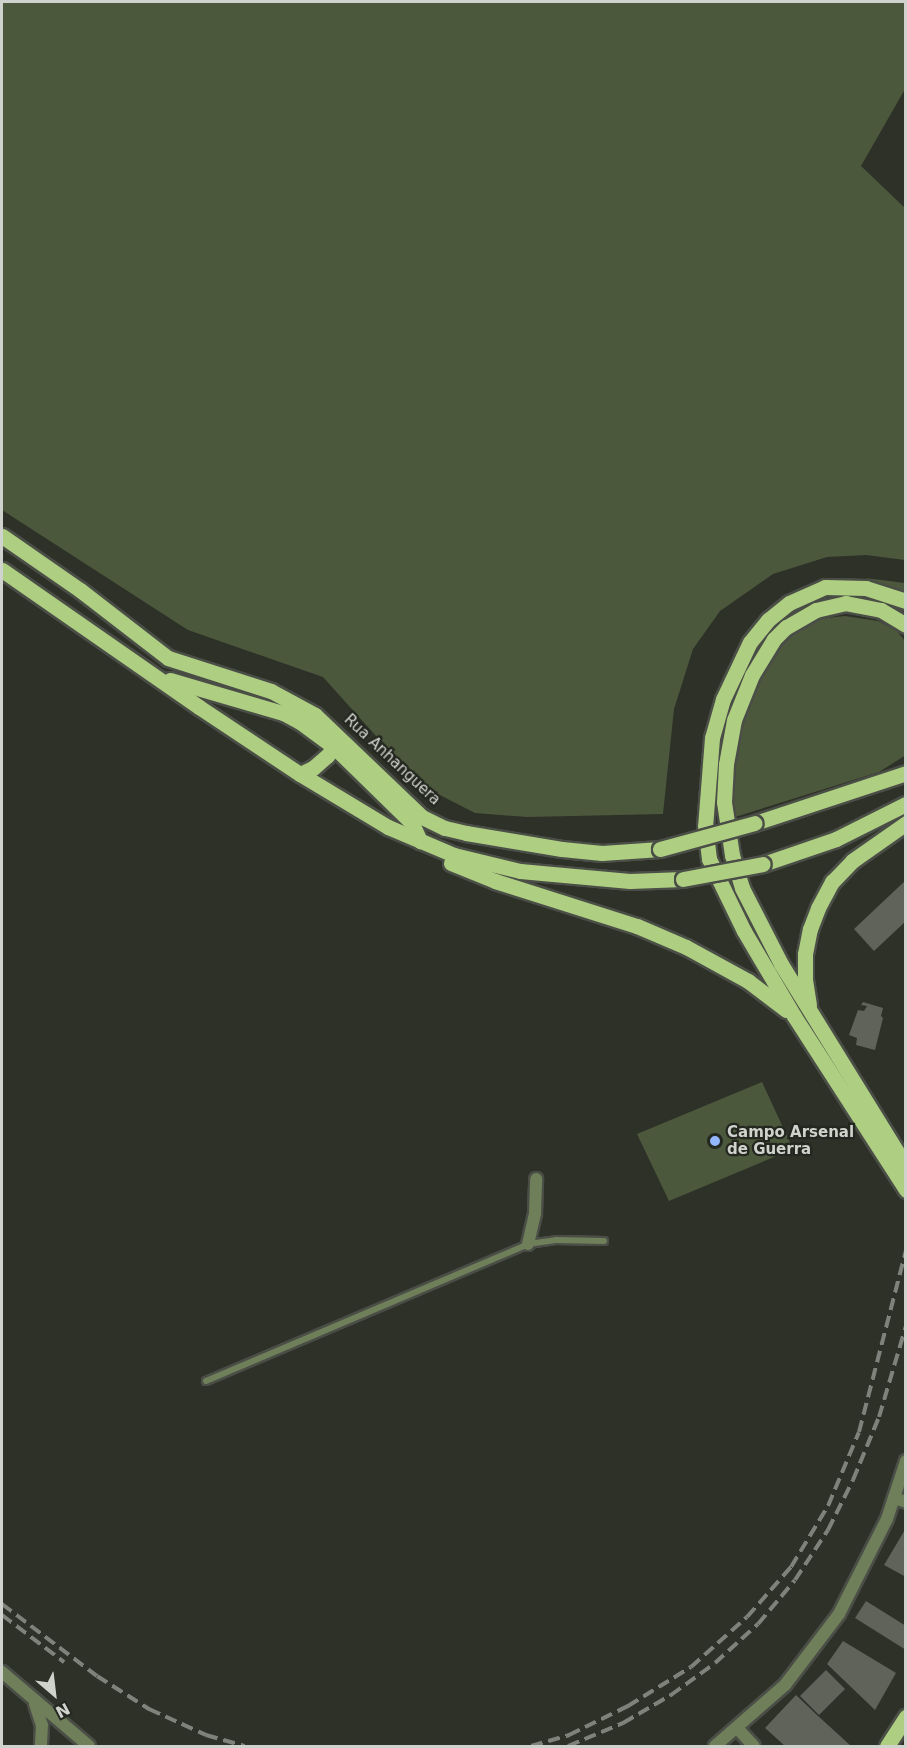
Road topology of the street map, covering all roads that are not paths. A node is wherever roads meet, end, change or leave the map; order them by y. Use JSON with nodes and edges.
{"nodes":[{"id":1,"x":2,"y":536,"type":"edge"},
{"id":2,"x":2,"y":570,"type":"edge"},
{"id":3,"x":906,"y":601,"type":"edge"},
{"id":4,"x":906,"y":625,"type":"edge"},
{"id":5,"x":128,"y":658,"type":"junction"},
{"id":6,"x":330,"y":727,"type":"junction"},
{"id":7,"x":334,"y":747,"type":"junction"},
{"id":8,"x":903,"y":772,"type":"edge"},
{"id":9,"x":300,"y":774,"type":"junction"},
{"id":10,"x":906,"y":804,"type":"edge"},
{"id":11,"x":906,"y":823,"type":"edge"},
{"id":12,"x":388,"y":827,"type":"junction"},
{"id":13,"x":420,"y":841,"type":"junction"},
{"id":14,"x":811,"y":1014,"type":"junction"},
{"id":15,"x":794,"y":1016,"type":"junction"},
{"id":16,"x":817,"y":1036,"type":"junction"},
{"id":17,"x":906,"y":1166,"type":"edge"},
{"id":18,"x":536,"y":1179,"type":"dead end"},
{"id":19,"x":906,"y":1190,"type":"edge"},
{"id":20,"x":604,"y":1241,"type":"dead end"},
{"id":21,"x":528,"y":1244,"type":"junction"},
{"id":22,"x":206,"y":1381,"type":"dead end"},
{"id":23,"x":906,"y":1461,"type":"edge"},
{"id":24,"x":900,"y":1500,"type":"edge"},
{"id":25,"x":2,"y":1672,"type":"edge"},
{"id":26,"x":35,"y":1702,"type":"junction"},
{"id":27,"x":906,"y":1717,"type":"edge"},
{"id":28,"x":738,"y":1730,"type":"junction"},
{"id":29,"x":41,"y":1746,"type":"edge"},
{"id":30,"x":89,"y":1746,"type":"edge"},
{"id":31,"x":715,"y":1746,"type":"edge"},
{"id":32,"x":754,"y":1746,"type":"edge"},
{"id":33,"x":887,"y":1746,"type":"edge"}],
"edges":[{"from":1,"to":6,"type":"main road","name":"Rua Anhanguera"},
{"from":2,"to":5,"type":"main road"},
{"from":3,"to":15,"type":"main road"},
{"from":4,"to":14,"type":"main road"},
{"from":5,"to":7,"type":"main road"},
{"from":5,"to":9,"type":"main road"},
{"from":6,"to":7,"type":"main road"},
{"from":6,"to":8,"type":"main road","name":"Rua Anhanguera","bridge":true},
{"from":7,"to":9,"type":"main road"},
{"from":7,"to":13,"type":"main road"},
{"from":9,"to":12,"type":"main road"},
{"from":10,"to":13,"type":"main road","bridge":true},
{"from":11,"to":14,"type":"main road"},
{"from":12,"to":13,"type":"main road"},
{"from":12,"to":15,"type":"main road"},
{"from":14,"to":16,"type":"main road"},
{"from":15,"to":16,"type":"main road"},
{"from":16,"to":17,"type":"main road"},
{"from":16,"to":19,"type":"main road"},
{"from":18,"to":21,"type":"street"},
{"from":20,"to":21,"type":"lane"},
{"from":21,"to":22,"type":"lane"},
{"from":23,"to":24,"type":"street"},
{"from":24,"to":28,"type":"street"},
{"from":25,"to":26,"type":"street"},
{"from":26,"to":29,"type":"street"},
{"from":26,"to":30,"type":"street"},
{"from":27,"to":33,"type":"main road"},
{"from":28,"to":31,"type":"street"},
{"from":28,"to":32,"type":"street"}]}
